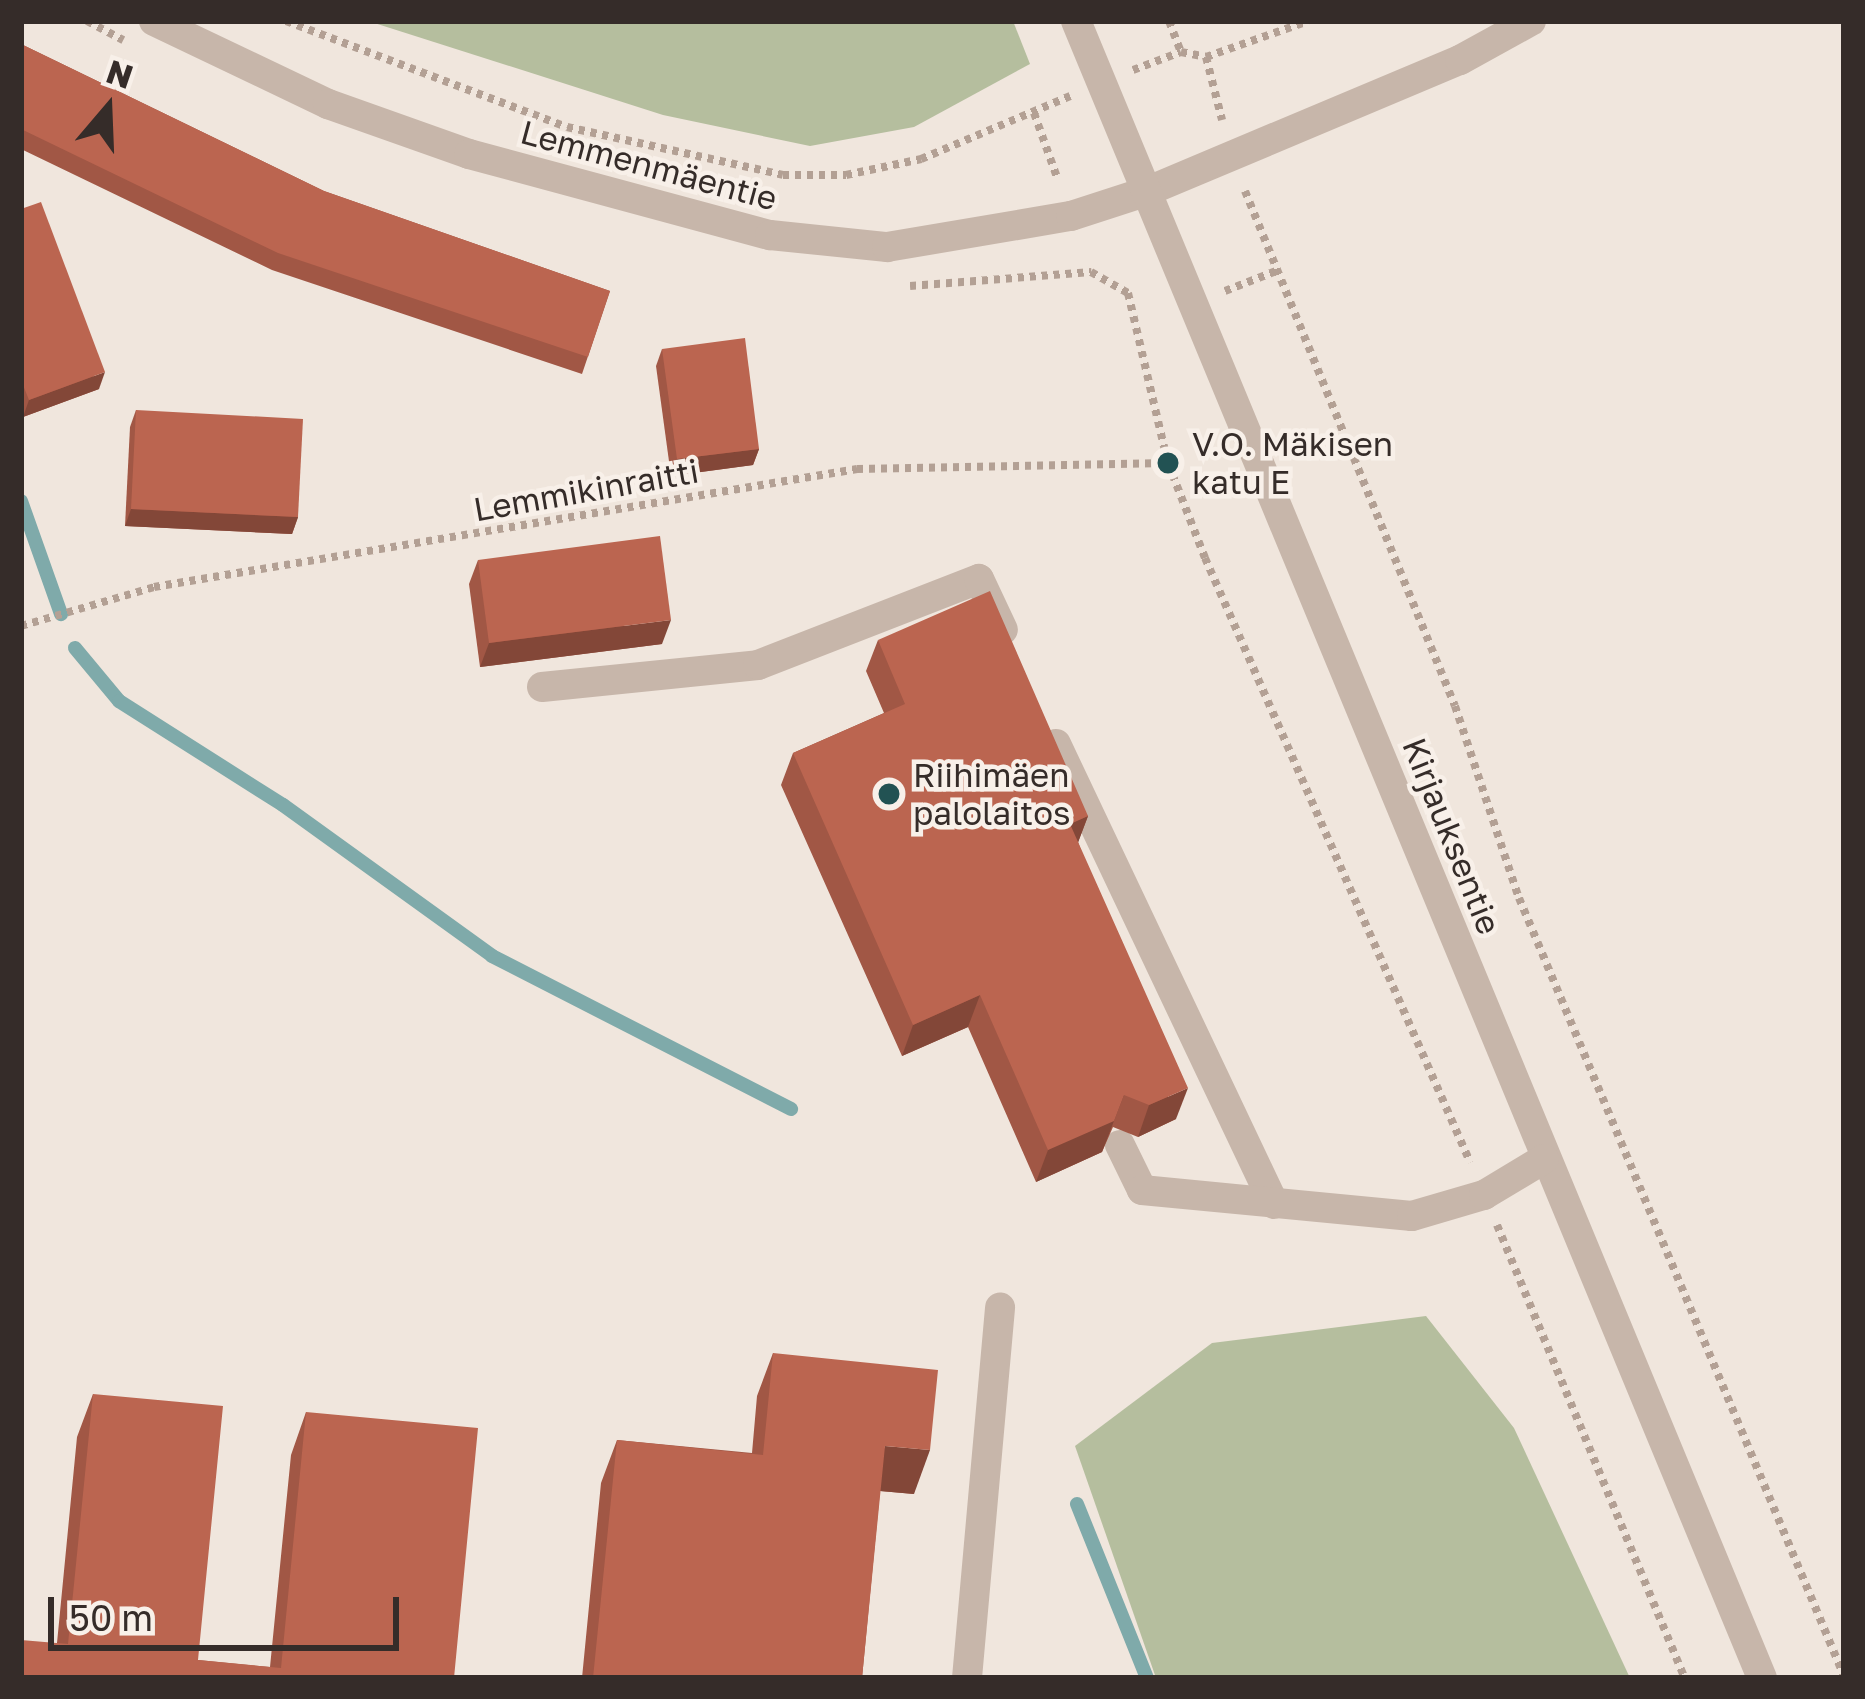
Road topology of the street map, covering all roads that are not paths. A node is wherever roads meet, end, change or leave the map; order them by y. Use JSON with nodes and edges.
{"nodes":[{"id":1,"x":154,"y":21,"type":"edge"},
{"id":2,"x":1076,"y":21,"type":"edge"},
{"id":3,"x":1531,"y":21,"type":"edge"},
{"id":4,"x":1148,"y":191,"type":"junction"},
{"id":5,"x":1019,"y":665,"type":"edge"},
{"id":6,"x":542,"y":687,"type":"dead end"},
{"id":7,"x":1039,"y":709,"type":"edge"},
{"id":8,"x":1120,"y":1145,"type":"edge"},
{"id":9,"x":1544,"y":1159,"type":"junction"},
{"id":10,"x":1274,"y":1204,"type":"junction"},
{"id":11,"x":1000,"y":1307,"type":"dead end"},
{"id":12,"x":967,"y":1678,"type":"edge"},
{"id":13,"x":1762,"y":1678,"type":"edge"}],
"edges":[{"from":1,"to":4,"type":"street","name":"Lemmenmäentie"},
{"from":2,"to":4,"type":"street","name":"Kirjauksentie"},
{"from":3,"to":4,"type":"street","name":"Lemmenmäentie"},
{"from":4,"to":9,"type":"street","name":"Kirjauksentie"},
{"from":5,"to":6,"type":"street"},
{"from":7,"to":10,"type":"street"},
{"from":8,"to":10,"type":"street"},
{"from":9,"to":10,"type":"street"},
{"from":9,"to":13,"type":"street","name":"Kirjauksentie"},
{"from":11,"to":12,"type":"street"}]}
